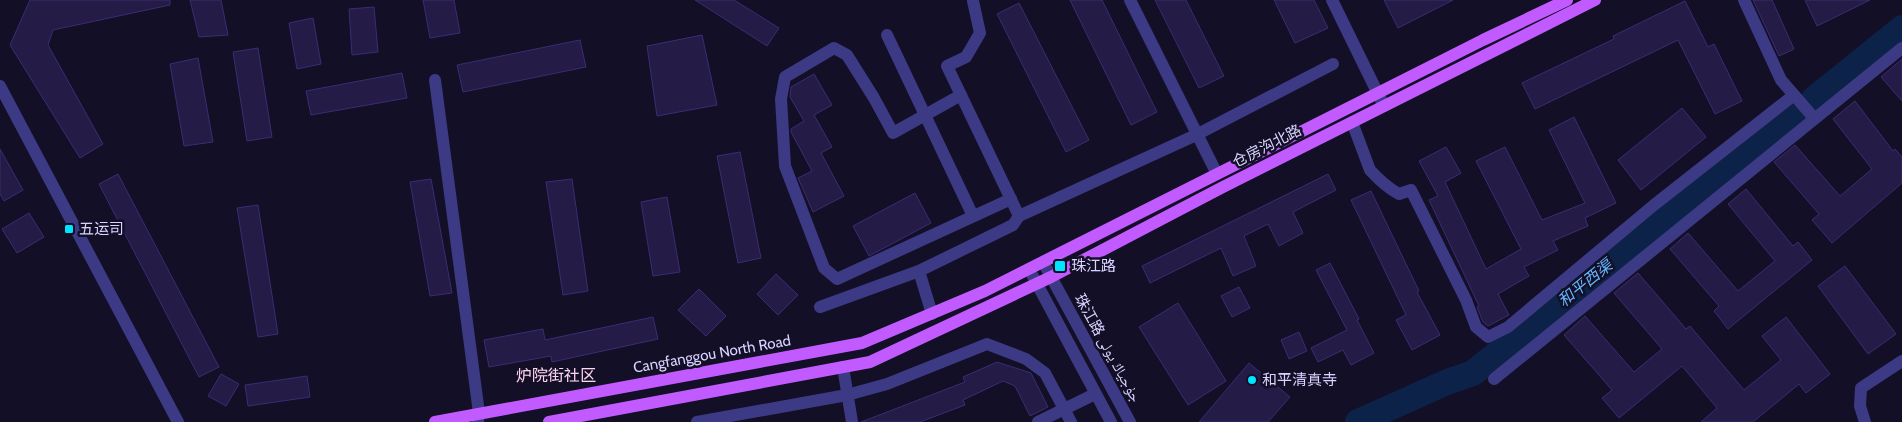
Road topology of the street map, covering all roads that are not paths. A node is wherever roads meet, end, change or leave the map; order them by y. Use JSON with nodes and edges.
{"nodes":[{"id":1,"x":974,"y":0,"type":"edge"},
{"id":2,"x":1130,"y":0,"type":"edge"},
{"id":3,"x":1332,"y":0,"type":"edge"},
{"id":4,"x":1567,"y":0,"type":"edge"},
{"id":5,"x":1595,"y":0,"type":"edge"},
{"id":6,"x":1744,"y":0,"type":"edge"},
{"id":7,"x":887,"y":34,"type":"dead end"},
{"id":8,"x":1902,"y":48,"type":"edge"},
{"id":9,"x":1333,"y":64,"type":"dead end"},
{"id":10,"x":435,"y":80,"type":"dead end"},
{"id":11,"x":0,"y":86,"type":"edge"},
{"id":12,"x":1378,"y":93,"type":"junction"},
{"id":13,"x":961,"y":95,"type":"junction"},
{"id":14,"x":1794,"y":95,"type":"junction"},
{"id":15,"x":1384,"y":106,"type":"junction"},
{"id":16,"x":925,"y":115,"type":"junction"},
{"id":17,"x":1814,"y":118,"type":"junction"},
{"id":18,"x":1352,"y":122,"type":"junction"},
{"id":19,"x":1196,"y":135,"type":"junction"},
{"id":20,"x":1217,"y":174,"type":"junction"},
{"id":21,"x":1011,"y":199,"type":"junction"},
{"id":22,"x":973,"y":216,"type":"junction"},
{"id":23,"x":1019,"y":216,"type":"junction"},
{"id":24,"x":1043,"y":262,"type":"junction"},
{"id":25,"x":1029,"y":269,"type":"junction"},
{"id":26,"x":919,"y":271,"type":"junction"},
{"id":27,"x":1051,"y":277,"type":"junction"},
{"id":28,"x":1037,"y":284,"type":"junction"},
{"id":29,"x":820,"y":307,"type":"dead end"},
{"id":30,"x":932,"y":314,"type":"junction"},
{"id":31,"x":1902,"y":362,"type":"edge"},
{"id":32,"x":842,"y":367,"type":"junction"},
{"id":33,"x":1494,"y":379,"type":"dead end"},
{"id":34,"x":1095,"y":394,"type":"junction"},
{"id":35,"x":847,"y":395,"type":"junction"},
{"id":36,"x":1064,"y":410,"type":"junction"},
{"id":37,"x":478,"y":418,"type":"edge"},
{"id":38,"x":178,"y":422,"type":"edge"},
{"id":39,"x":435,"y":422,"type":"edge"},
{"id":40,"x":549,"y":422,"type":"edge"},
{"id":41,"x":697,"y":422,"type":"edge"},
{"id":42,"x":852,"y":422,"type":"edge"},
{"id":43,"x":1038,"y":422,"type":"edge"},
{"id":44,"x":1071,"y":422,"type":"edge"},
{"id":45,"x":1111,"y":422,"type":"edge"},
{"id":46,"x":1130,"y":422,"type":"edge"},
{"id":47,"x":1865,"y":422,"type":"edge"}],
"edges":[{"from":1,"to":13,"type":"street"},
{"from":2,"to":19,"type":"street"},
{"from":3,"to":12,"type":"street"},
{"from":4,"to":12,"type":"main road","name":"仓房沟北路"},
{"from":5,"to":15,"type":"main road","name":"仓房沟北路"},
{"from":6,"to":14,"type":"street"},
{"from":7,"to":16,"type":"street"},
{"from":8,"to":17,"type":"street"},
{"from":9,"to":19,"type":"street"},
{"from":10,"to":37,"type":"street"},
{"from":11,"to":38,"type":"street"},
{"from":12,"to":15,"type":"street"},
{"from":12,"to":20,"type":"main road","name":"仓房沟北路"},
{"from":13,"to":16,"type":"street"},
{"from":13,"to":21,"type":"street"},
{"from":14,"to":17,"type":"street"},
{"from":14,"to":18,"type":"street"},
{"from":15,"to":18,"type":"main road","name":"仓房沟北路"},
{"from":16,"to":22,"type":"street"},
{"from":16,"to":22,"type":"street"},
{"from":17,"to":33,"type":"street"},
{"from":18,"to":27,"type":"main road","name":"仓房沟北路"},
{"from":19,"to":20,"type":"street"},
{"from":19,"to":23,"type":"street"},
{"from":20,"to":24,"type":"main road","name":"仓房沟北路"},
{"from":21,"to":22,"type":"street"},
{"from":21,"to":23,"type":"street"},
{"from":23,"to":26,"type":"street"},
{"from":24,"to":25,"type":"main road","name":"仓房沟北路"},
{"from":24,"to":27,"type":"street","name":"珠江路 جۇجياڭ يولى"},
{"from":25,"to":28,"type":"street"},
{"from":25,"to":30,"type":"main road","name":"仓房沟北路"},
{"from":26,"to":29,"type":"street"},
{"from":26,"to":30,"type":"street"},
{"from":27,"to":28,"type":"main road","name":"仓房沟北路"},
{"from":27,"to":46,"type":"street","name":"珠江路 جۇجياڭ يولى"},
{"from":28,"to":32,"type":"main road"},
{"from":28,"to":34,"type":"street"},
{"from":30,"to":37,"type":"main road","name":"Cangfanggou North Road"},
{"from":31,"to":47,"type":"street"},
{"from":32,"to":35,"type":"street"},
{"from":32,"to":40,"type":"main road"},
{"from":34,"to":36,"type":"street"},
{"from":34,"to":45,"type":"street"},
{"from":35,"to":36,"type":"street"},
{"from":35,"to":41,"type":"street"},
{"from":35,"to":42,"type":"street"},
{"from":36,"to":43,"type":"street"},
{"from":36,"to":44,"type":"street"},
{"from":37,"to":39,"type":"main road","name":"Cangfanggou North Road"}]}
